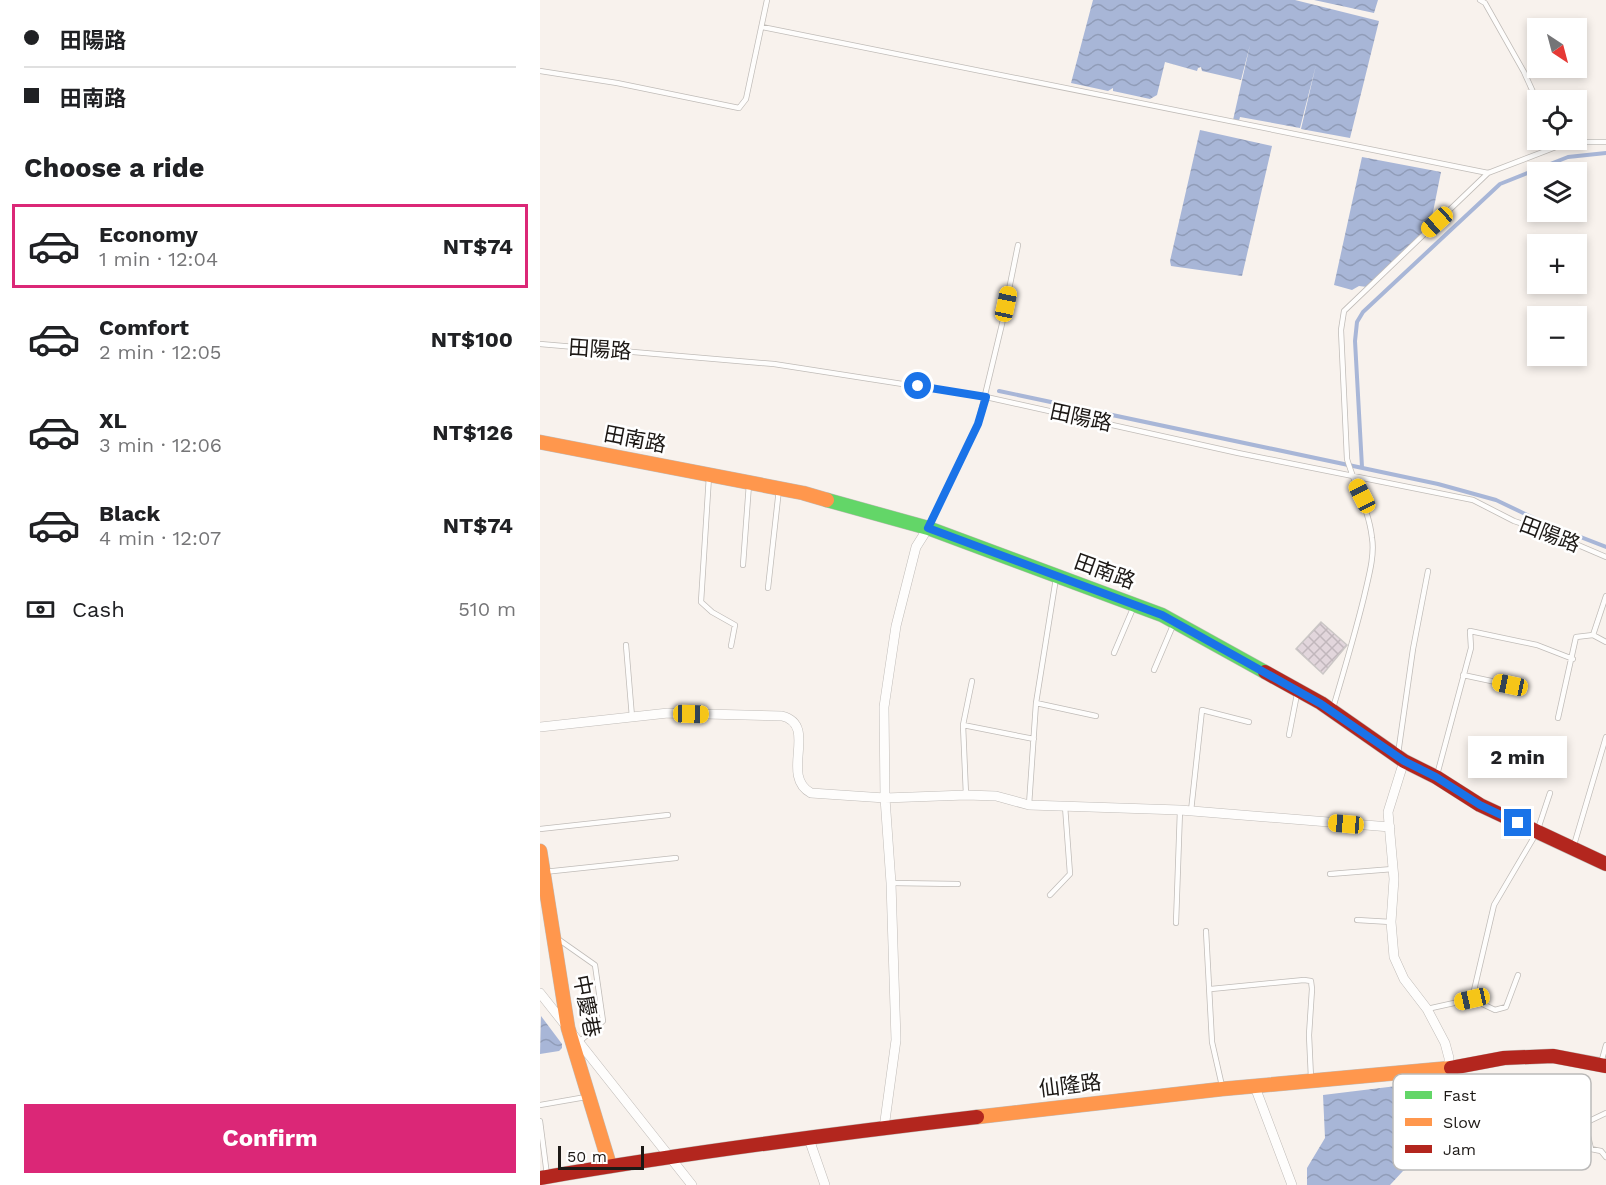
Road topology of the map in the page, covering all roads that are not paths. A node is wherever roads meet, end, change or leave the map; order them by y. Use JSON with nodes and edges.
{"nodes":[{"id":1,"x":767,"y":0,"type":"edge"},
{"id":2,"x":1480,"y":0,"type":"edge"},
{"id":3,"x":762,"y":27,"type":"junction"},
{"id":4,"x":540,"y":71,"type":"edge"},
{"id":5,"x":1532,"y":90,"type":"edge"},
{"id":6,"x":1587,"y":142,"type":"edge"},
{"id":7,"x":1606,"y":142,"type":"edge"},
{"id":8,"x":1549,"y":150,"type":"edge"},
{"id":9,"x":1488,"y":173,"type":"junction"},
{"id":10,"x":1018,"y":245,"type":"dead end"},
{"id":11,"x":540,"y":344,"type":"edge"},
{"id":12,"x":986,"y":397,"type":"junction"},
{"id":13,"x":540,"y":442,"type":"edge"},
{"id":14,"x":1351,"y":473,"type":"junction"},
{"id":15,"x":709,"y":474,"type":"junction"},
{"id":16,"x":750,"y":482,"type":"junction"},
{"id":17,"x":779,"y":488,"type":"junction"},
{"id":18,"x":928,"y":528,"type":"junction"},
{"id":19,"x":1606,"y":557,"type":"edge"},
{"id":20,"x":743,"y":565,"type":"dead end"},
{"id":21,"x":1428,"y":571,"type":"dead end"},
{"id":22,"x":1056,"y":576,"type":"junction"},
{"id":23,"x":768,"y":588,"type":"dead end"},
{"id":24,"x":1606,"y":596,"type":"edge"},
{"id":25,"x":1134,"y":604,"type":"junction"},
{"id":26,"x":1174,"y":621,"type":"junction"},
{"id":27,"x":1593,"y":635,"type":"junction"},
{"id":28,"x":1606,"y":642,"type":"edge"},
{"id":29,"x":626,"y":645,"type":"dead end"},
{"id":30,"x":730,"y":646,"type":"dead end"},
{"id":31,"x":1114,"y":653,"type":"dead end"},
{"id":32,"x":1573,"y":659,"type":"junction"},
{"id":33,"x":1154,"y":670,"type":"dead end"},
{"id":34,"x":1463,"y":675,"type":"junction"},
{"id":35,"x":972,"y":681,"type":"dead end"},
{"id":36,"x":1510,"y":685,"type":"dead end"},
{"id":37,"x":1298,"y":690,"type":"junction"},
{"id":38,"x":1036,"y":703,"type":"junction"},
{"id":39,"x":1332,"y":711,"type":"junction"},
{"id":40,"x":1096,"y":716,"type":"dead end"},
{"id":41,"x":632,"y":717,"type":"junction"},
{"id":42,"x":1558,"y":718,"type":"dead end"},
{"id":43,"x":1249,"y":722,"type":"dead end"},
{"id":44,"x":963,"y":725,"type":"junction"},
{"id":45,"x":540,"y":727,"type":"edge"},
{"id":46,"x":1289,"y":735,"type":"dead end"},
{"id":47,"x":1606,"y":737,"type":"edge"},
{"id":48,"x":1034,"y":739,"type":"junction"},
{"id":49,"x":1401,"y":759,"type":"junction"},
{"id":50,"x":1436,"y":777,"type":"junction"},
{"id":51,"x":1550,"y":793,"type":"dead end"},
{"id":52,"x":966,"y":795,"type":"junction"},
{"id":53,"x":885,"y":798,"type":"junction"},
{"id":54,"x":1029,"y":805,"type":"junction"},
{"id":55,"x":1065,"y":806,"type":"junction"},
{"id":56,"x":1180,"y":810,"type":"junction"},
{"id":57,"x":1191,"y":810,"type":"junction"},
{"id":58,"x":668,"y":815,"type":"dead end"},
{"id":59,"x":1390,"y":827,"type":"junction"},
{"id":60,"x":540,"y":829,"type":"edge"},
{"id":61,"x":1538,"y":832,"type":"junction"},
{"id":62,"x":1573,"y":848,"type":"junction"},
{"id":63,"x":540,"y":851,"type":"edge"},
{"id":64,"x":676,"y":858,"type":"dead end"},
{"id":65,"x":1606,"y":864,"type":"edge"},
{"id":66,"x":1393,"y":868,"type":"junction"},
{"id":67,"x":543,"y":872,"type":"junction"},
{"id":68,"x":1330,"y":874,"type":"dead end"},
{"id":69,"x":891,"y":883,"type":"junction"},
{"id":70,"x":958,"y":884,"type":"dead end"},
{"id":71,"x":1050,"y":895,"type":"dead end"},
{"id":72,"x":1357,"y":920,"type":"dead end"},
{"id":73,"x":1391,"y":922,"type":"junction"},
{"id":74,"x":1176,"y":923,"type":"dead end"},
{"id":75,"x":1206,"y":931,"type":"dead end"},
{"id":76,"x":554,"y":936,"type":"junction"},
{"id":77,"x":1518,"y":975,"type":"dead end"},
{"id":78,"x":1211,"y":989,"type":"junction"},
{"id":79,"x":540,"y":993,"type":"edge"},
{"id":80,"x":1472,"y":999,"type":"junction"},
{"id":81,"x":1427,"y":1009,"type":"junction"},
{"id":82,"x":568,"y":1028,"type":"junction"},
{"id":83,"x":579,"y":1042,"type":"junction"},
{"id":84,"x":1606,"y":1045,"type":"edge"},
{"id":85,"x":1603,"y":1066,"type":"edge"},
{"id":86,"x":1449,"y":1068,"type":"junction"},
{"id":87,"x":1311,"y":1080,"type":"junction"},
{"id":88,"x":1255,"y":1087,"type":"junction"},
{"id":89,"x":1222,"y":1089,"type":"junction"},
{"id":90,"x":589,"y":1096,"type":"junction"},
{"id":91,"x":540,"y":1105,"type":"edge"},
{"id":92,"x":1606,"y":1113,"type":"edge"},
{"id":93,"x":1591,"y":1120,"type":"edge"},
{"id":94,"x":540,"y":1121,"type":"edge"},
{"id":95,"x":884,"y":1128,"type":"junction"},
{"id":96,"x":809,"y":1139,"type":"junction"},
{"id":97,"x":1591,"y":1149,"type":"edge"},
{"id":98,"x":1606,"y":1157,"type":"edge"},
{"id":99,"x":671,"y":1158,"type":"junction"},
{"id":100,"x":610,"y":1166,"type":"junction"},
{"id":101,"x":544,"y":1178,"type":"edge"},
{"id":102,"x":692,"y":1185,"type":"edge"},
{"id":103,"x":825,"y":1185,"type":"edge"},
{"id":104,"x":1292,"y":1185,"type":"edge"}],
"edges":[{"from":1,"to":3,"type":"lane"},
{"from":2,"to":5,"type":"lane"},
{"from":3,"to":4,"type":"lane"},
{"from":3,"to":9,"type":"lane"},
{"from":6,"to":7,"type":"lane"},
{"from":8,"to":9,"type":"lane"},
{"from":9,"to":14,"type":"lane"},
{"from":10,"to":12,"type":"lane"},
{"from":11,"to":12,"type":"lane","name":"田陽路"},
{"from":12,"to":14,"type":"lane","name":"田陽路"},
{"from":12,"to":18,"type":"lane"},
{"from":13,"to":15,"type":"street","name":"田南路"},
{"from":14,"to":19,"type":"lane","name":"田陽路"},
{"from":14,"to":39,"type":"lane"},
{"from":15,"to":16,"type":"street","name":"田南路"},
{"from":15,"to":30,"type":"lane"},
{"from":16,"to":17,"type":"street","name":"田南路"},
{"from":16,"to":20,"type":"lane"},
{"from":17,"to":18,"type":"street","name":"田南路"},
{"from":17,"to":23,"type":"lane"},
{"from":18,"to":22,"type":"street","name":"田南路"},
{"from":18,"to":53,"type":"street"},
{"from":21,"to":49,"type":"lane"},
{"from":22,"to":25,"type":"street","name":"田南路"},
{"from":22,"to":38,"type":"lane"},
{"from":24,"to":27,"type":"lane"},
{"from":25,"to":26,"type":"street","name":"田南路"},
{"from":25,"to":31,"type":"lane"},
{"from":26,"to":33,"type":"lane"},
{"from":26,"to":37,"type":"street","name":"田南路"},
{"from":27,"to":28,"type":"lane"},
{"from":27,"to":32,"type":"lane"},
{"from":29,"to":41,"type":"lane"},
{"from":32,"to":34,"type":"lane"},
{"from":32,"to":42,"type":"lane"},
{"from":34,"to":36,"type":"lane"},
{"from":34,"to":50,"type":"lane"},
{"from":35,"to":44,"type":"lane"},
{"from":37,"to":39,"type":"street","name":"田南路"},
{"from":37,"to":46,"type":"lane"},
{"from":38,"to":40,"type":"lane"},
{"from":38,"to":48,"type":"lane"},
{"from":39,"to":49,"type":"street","name":"田南路"},
{"from":41,"to":45,"type":"street"},
{"from":41,"to":53,"type":"street"},
{"from":43,"to":57,"type":"lane"},
{"from":44,"to":48,"type":"lane"},
{"from":44,"to":52,"type":"lane"},
{"from":47,"to":62,"type":"lane"},
{"from":48,"to":54,"type":"lane"},
{"from":49,"to":50,"type":"street","name":"田南路"},
{"from":49,"to":59,"type":"street"},
{"from":50,"to":61,"type":"street","name":"田南路"},
{"from":51,"to":61,"type":"lane"},
{"from":52,"to":53,"type":"street"},
{"from":52,"to":54,"type":"street"},
{"from":53,"to":69,"type":"street"},
{"from":54,"to":55,"type":"street"},
{"from":55,"to":56,"type":"street"},
{"from":55,"to":71,"type":"lane"},
{"from":56,"to":57,"type":"street"},
{"from":56,"to":74,"type":"lane"},
{"from":57,"to":59,"type":"street"},
{"from":58,"to":60,"type":"lane"},
{"from":59,"to":66,"type":"street"},
{"from":61,"to":62,"type":"street","name":"田南路"},
{"from":61,"to":80,"type":"lane"},
{"from":62,"to":65,"type":"street","name":"田南路"},
{"from":63,"to":67,"type":"street","name":"中慶巷"},
{"from":64,"to":67,"type":"lane"},
{"from":66,"to":68,"type":"lane"},
{"from":66,"to":73,"type":"street"},
{"from":67,"to":76,"type":"street","name":"中慶巷"},
{"from":69,"to":70,"type":"lane"},
{"from":69,"to":95,"type":"street"},
{"from":72,"to":73,"type":"lane"},
{"from":73,"to":81,"type":"street"},
{"from":75,"to":78,"type":"lane"},
{"from":76,"to":82,"type":"street","name":"中慶巷"},
{"from":76,"to":83,"type":"lane"},
{"from":77,"to":80,"type":"lane"},
{"from":78,"to":87,"type":"lane"},
{"from":78,"to":89,"type":"lane"},
{"from":79,"to":82,"type":"street"},
{"from":80,"to":81,"type":"lane"},
{"from":81,"to":86,"type":"street"},
{"from":82,"to":83,"type":"street"},
{"from":82,"to":90,"type":"street","name":"中慶巷"},
{"from":83,"to":99,"type":"street"},
{"from":84,"to":85,"type":"lane"},
{"from":85,"to":86,"type":"street","name":"仙隆路"},
{"from":86,"to":87,"type":"street","name":"仙隆路"},
{"from":87,"to":88,"type":"street","name":"仙隆路"},
{"from":88,"to":89,"type":"street","name":"仙隆路"},
{"from":88,"to":104,"type":"street"},
{"from":89,"to":95,"type":"street","name":"仙隆路"},
{"from":90,"to":91,"type":"lane"},
{"from":90,"to":100,"type":"street","name":"中慶巷"},
{"from":92,"to":93,"type":"lane"},
{"from":94,"to":101,"type":"lane"},
{"from":95,"to":96,"type":"street","name":"仙隆路"},
{"from":96,"to":99,"type":"street","name":"仙隆路"},
{"from":96,"to":103,"type":"street"},
{"from":97,"to":98,"type":"lane"},
{"from":99,"to":100,"type":"street","name":"仙隆路"},
{"from":99,"to":102,"type":"street"},
{"from":100,"to":101,"type":"street","name":"仙隆路"}]}
